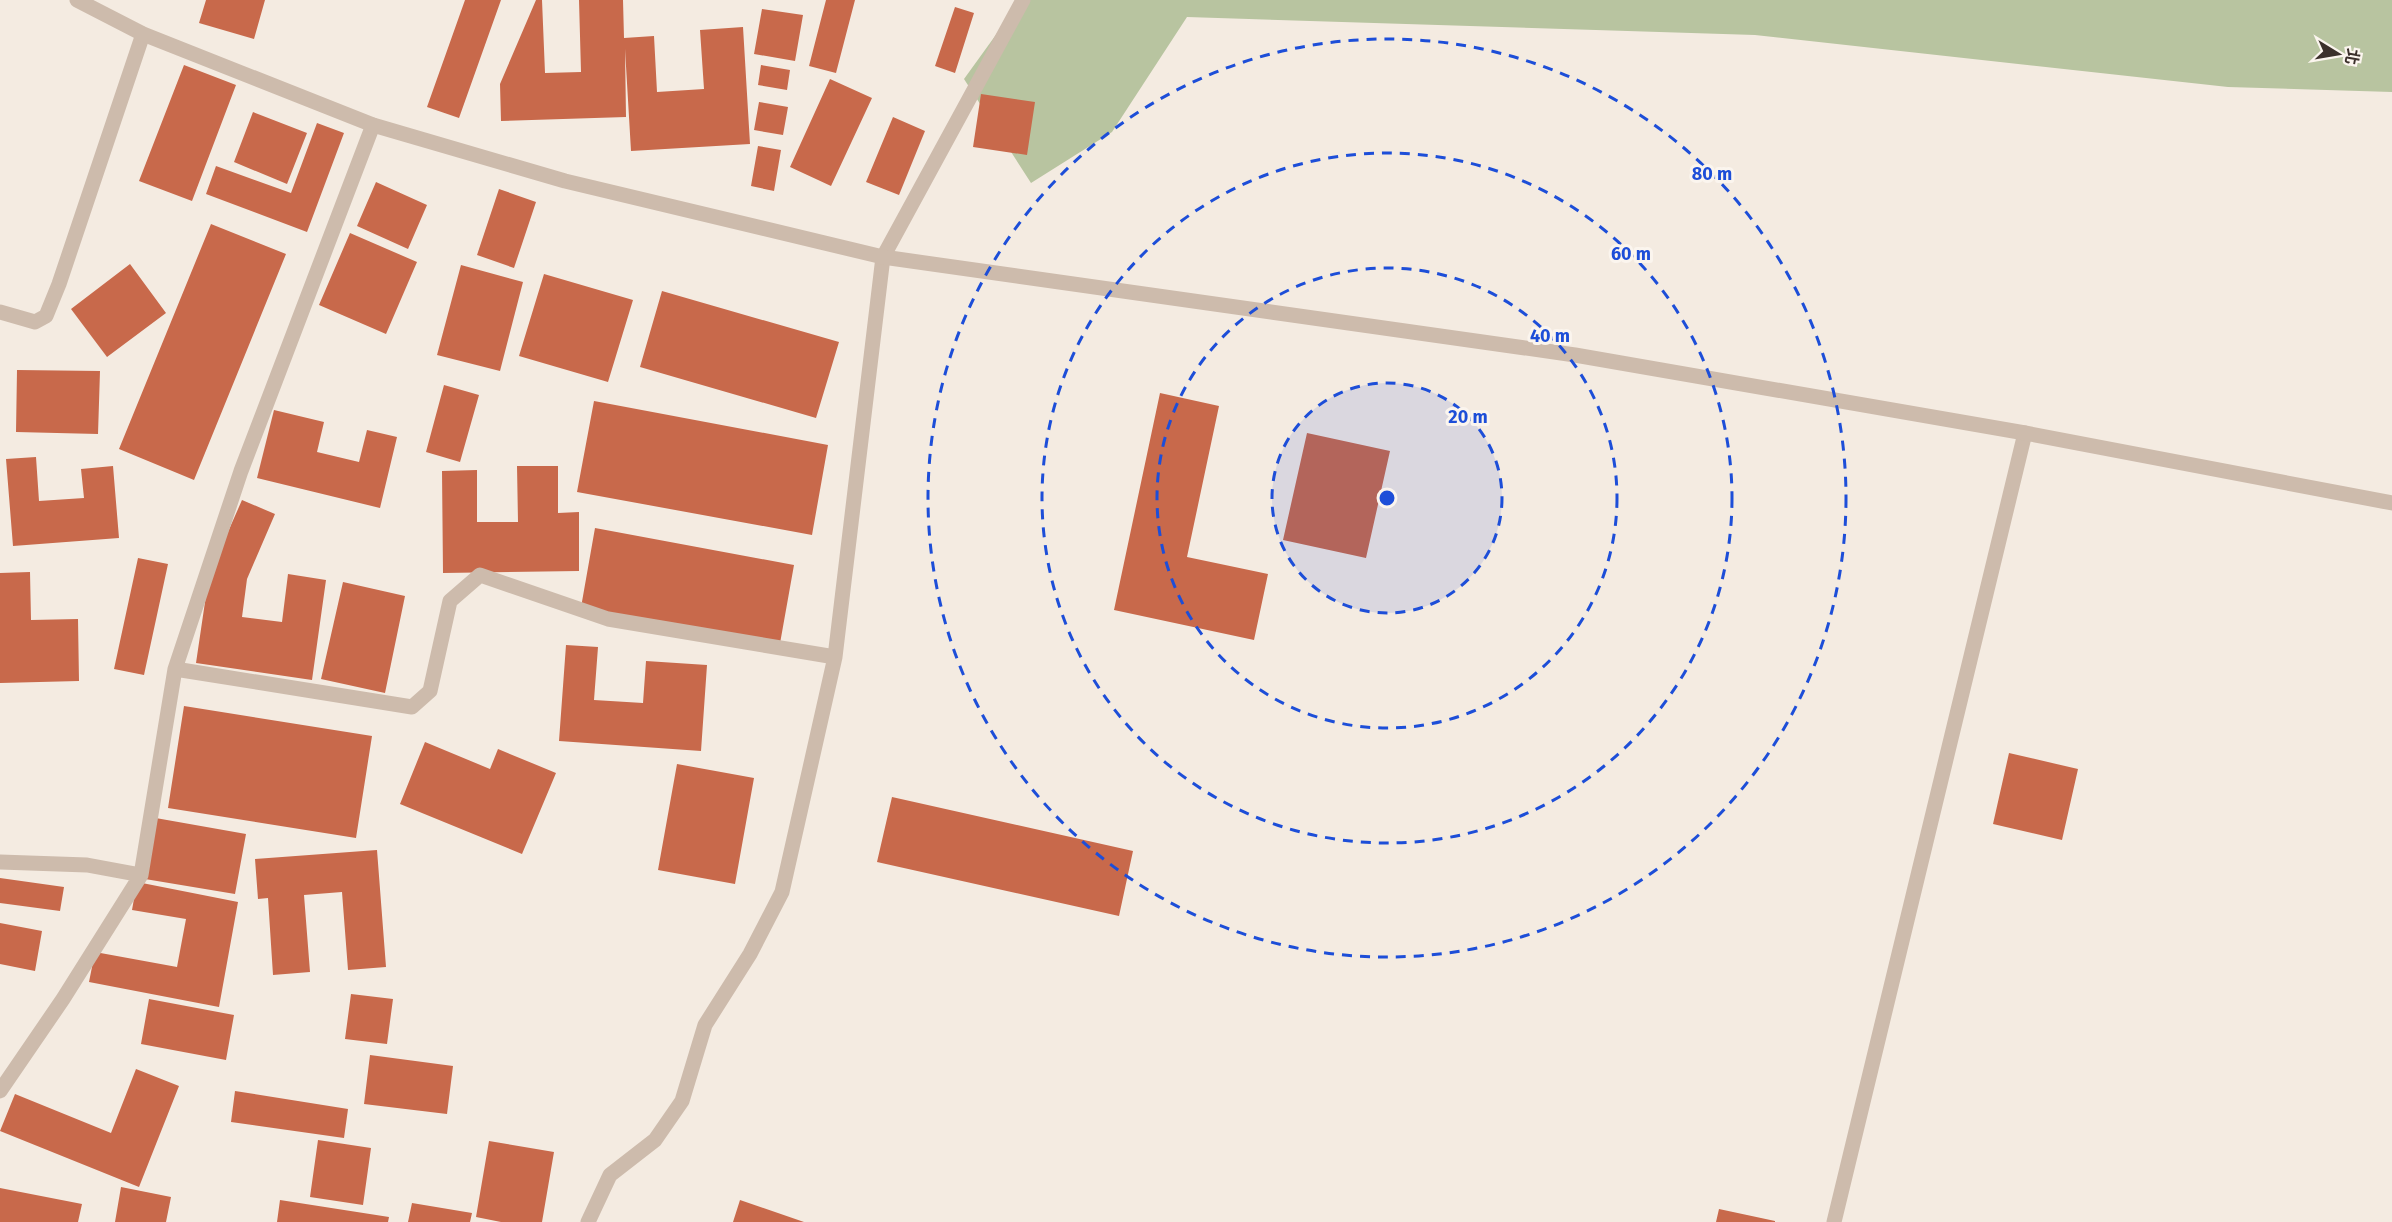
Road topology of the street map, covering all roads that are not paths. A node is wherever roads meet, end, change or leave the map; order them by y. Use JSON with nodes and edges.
{"nodes":[{"id":1,"x":78,"y":0,"type":"edge"},
{"id":2,"x":1023,"y":0,"type":"edge"},
{"id":3,"x":143,"y":34,"type":"junction"},
{"id":4,"x":373,"y":125,"type":"junction"},
{"id":5,"x":883,"y":257,"type":"junction"},
{"id":6,"x":0,"y":312,"type":"edge"},
{"id":7,"x":2025,"y":433,"type":"junction"},
{"id":8,"x":2392,"y":503,"type":"edge"},
{"id":9,"x":835,"y":657,"type":"junction"},
{"id":10,"x":175,"y":669,"type":"junction"},
{"id":11,"x":0,"y":862,"type":"edge"},
{"id":12,"x":141,"y":875,"type":"junction"},
{"id":13,"x":0,"y":1091,"type":"edge"},
{"id":14,"x":588,"y":1222,"type":"edge"},
{"id":15,"x":1834,"y":1222,"type":"edge"}],
"edges":[{"from":1,"to":3,"type":"street"},
{"from":2,"to":5,"type":"street"},
{"from":3,"to":4,"type":"street"},
{"from":3,"to":6,"type":"street"},
{"from":4,"to":5,"type":"street"},
{"from":4,"to":10,"type":"street"},
{"from":5,"to":7,"type":"street"},
{"from":5,"to":9,"type":"street"},
{"from":7,"to":8,"type":"street"},
{"from":7,"to":15,"type":"street"},
{"from":9,"to":10,"type":"street"},
{"from":9,"to":14,"type":"street"},
{"from":10,"to":12,"type":"street"},
{"from":11,"to":12,"type":"street"},
{"from":12,"to":13,"type":"street"}]}
